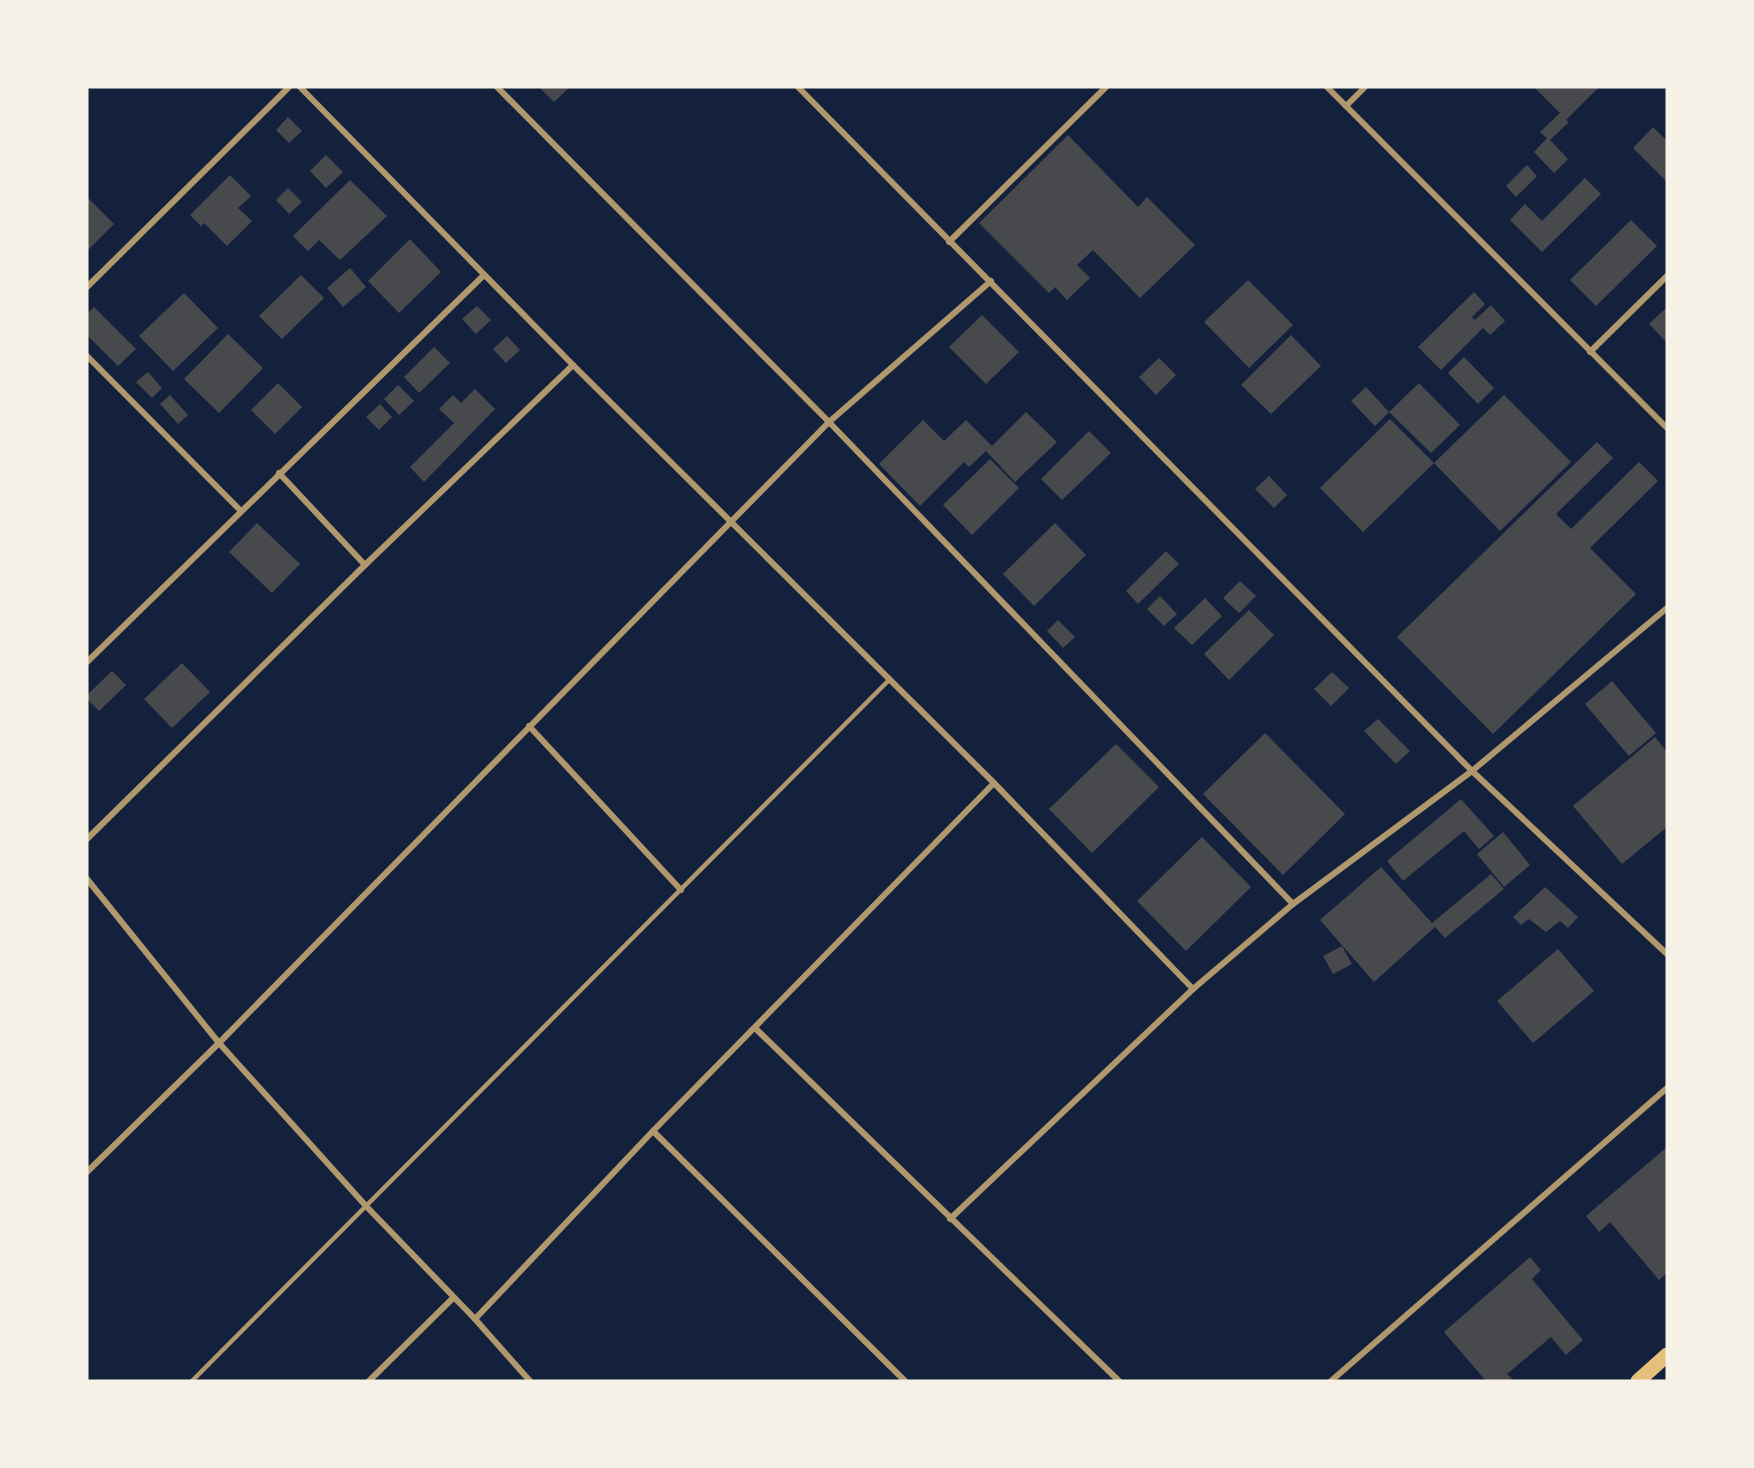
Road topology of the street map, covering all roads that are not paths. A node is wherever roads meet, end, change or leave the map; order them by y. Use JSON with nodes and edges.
{"nodes":[{"id":1,"x":289,"y":87,"type":"edge"},
{"id":2,"x":300,"y":87,"type":"edge"},
{"id":3,"x":497,"y":87,"type":"edge"},
{"id":4,"x":798,"y":87,"type":"edge"},
{"id":5,"x":1106,"y":87,"type":"edge"},
{"id":6,"x":1327,"y":87,"type":"edge"},
{"id":7,"x":1365,"y":87,"type":"edge"},
{"id":8,"x":1346,"y":106,"type":"junction"},
{"id":9,"x":949,"y":242,"type":"junction"},
{"id":10,"x":484,"y":275,"type":"junction"},
{"id":11,"x":1667,"y":276,"type":"edge"},
{"id":12,"x":991,"y":281,"type":"junction"},
{"id":13,"x":87,"y":287,"type":"edge"},
{"id":14,"x":1590,"y":352,"type":"junction"},
{"id":15,"x":87,"y":356,"type":"edge"},
{"id":16,"x":573,"y":365,"type":"junction"},
{"id":17,"x":829,"y":422,"type":"junction"},
{"id":18,"x":1667,"y":428,"type":"edge"},
{"id":19,"x":279,"y":473,"type":"junction"},
{"id":20,"x":240,"y":510,"type":"junction"},
{"id":21,"x":732,"y":521,"type":"junction"},
{"id":22,"x":365,"y":565,"type":"junction"},
{"id":23,"x":1667,"y":608,"type":"edge"},
{"id":24,"x":87,"y":662,"type":"edge"},
{"id":25,"x":891,"y":679,"type":"junction"},
{"id":26,"x":529,"y":726,"type":"junction"},
{"id":27,"x":1472,"y":771,"type":"junction"},
{"id":28,"x":994,"y":783,"type":"junction"},
{"id":29,"x":87,"y":839,"type":"edge"},
{"id":30,"x":87,"y":879,"type":"edge"},
{"id":31,"x":681,"y":890,"type":"junction"},
{"id":32,"x":1293,"y":904,"type":"junction"},
{"id":33,"x":1667,"y":954,"type":"edge"},
{"id":34,"x":1193,"y":989,"type":"junction"},
{"id":35,"x":755,"y":1028,"type":"junction"},
{"id":36,"x":219,"y":1042,"type":"junction"},
{"id":37,"x":1667,"y":1088,"type":"edge"},
{"id":38,"x":653,"y":1131,"type":"junction"},
{"id":39,"x":87,"y":1172,"type":"edge"},
{"id":40,"x":366,"y":1206,"type":"junction"},
{"id":41,"x":950,"y":1219,"type":"junction"},
{"id":42,"x":453,"y":1298,"type":"junction"},
{"id":43,"x":475,"y":1319,"type":"junction"},
{"id":44,"x":1667,"y":1355,"type":"edge"},
{"id":45,"x":192,"y":1381,"type":"edge"},
{"id":46,"x":369,"y":1381,"type":"edge"},
{"id":47,"x":530,"y":1381,"type":"edge"},
{"id":48,"x":905,"y":1381,"type":"edge"},
{"id":49,"x":1119,"y":1381,"type":"edge"},
{"id":50,"x":1330,"y":1381,"type":"edge"},
{"id":51,"x":1638,"y":1381,"type":"edge"}],
"edges":[{"from":1,"to":13,"type":"street"},
{"from":2,"to":10,"type":"street"},
{"from":3,"to":17,"type":"street"},
{"from":4,"to":9,"type":"street"},
{"from":5,"to":9,"type":"street"},
{"from":6,"to":8,"type":"street"},
{"from":7,"to":8,"type":"street"},
{"from":8,"to":14,"type":"street"},
{"from":9,"to":12,"type":"street"},
{"from":10,"to":16,"type":"street"},
{"from":10,"to":19,"type":"street"},
{"from":11,"to":14,"type":"street"},
{"from":12,"to":17,"type":"street"},
{"from":12,"to":27,"type":"street"},
{"from":14,"to":18,"type":"street"},
{"from":15,"to":20,"type":"street"},
{"from":16,"to":21,"type":"street"},
{"from":16,"to":22,"type":"street"},
{"from":17,"to":21,"type":"street"},
{"from":17,"to":32,"type":"street"},
{"from":19,"to":20,"type":"street"},
{"from":19,"to":22,"type":"street"},
{"from":20,"to":24,"type":"street"},
{"from":21,"to":25,"type":"street"},
{"from":21,"to":26,"type":"street"},
{"from":22,"to":29,"type":"street"},
{"from":23,"to":27,"type":"street"},
{"from":25,"to":28,"type":"street"},
{"from":25,"to":31,"type":"lane"},
{"from":26,"to":31,"type":"street"},
{"from":26,"to":36,"type":"street"},
{"from":27,"to":32,"type":"street"},
{"from":27,"to":33,"type":"street"},
{"from":28,"to":34,"type":"street"},
{"from":28,"to":35,"type":"street"},
{"from":30,"to":36,"type":"street"},
{"from":31,"to":40,"type":"lane"},
{"from":32,"to":34,"type":"street"},
{"from":34,"to":41,"type":"street"},
{"from":35,"to":38,"type":"street"},
{"from":35,"to":41,"type":"street"},
{"from":36,"to":39,"type":"street"},
{"from":36,"to":40,"type":"street"},
{"from":37,"to":50,"type":"street"},
{"from":38,"to":43,"type":"street"},
{"from":38,"to":48,"type":"street"},
{"from":40,"to":42,"type":"street"},
{"from":40,"to":45,"type":"lane"},
{"from":41,"to":49,"type":"street"},
{"from":42,"to":43,"type":"street"},
{"from":42,"to":46,"type":"street"},
{"from":43,"to":47,"type":"street"},
{"from":44,"to":51,"type":"main road"}]}
